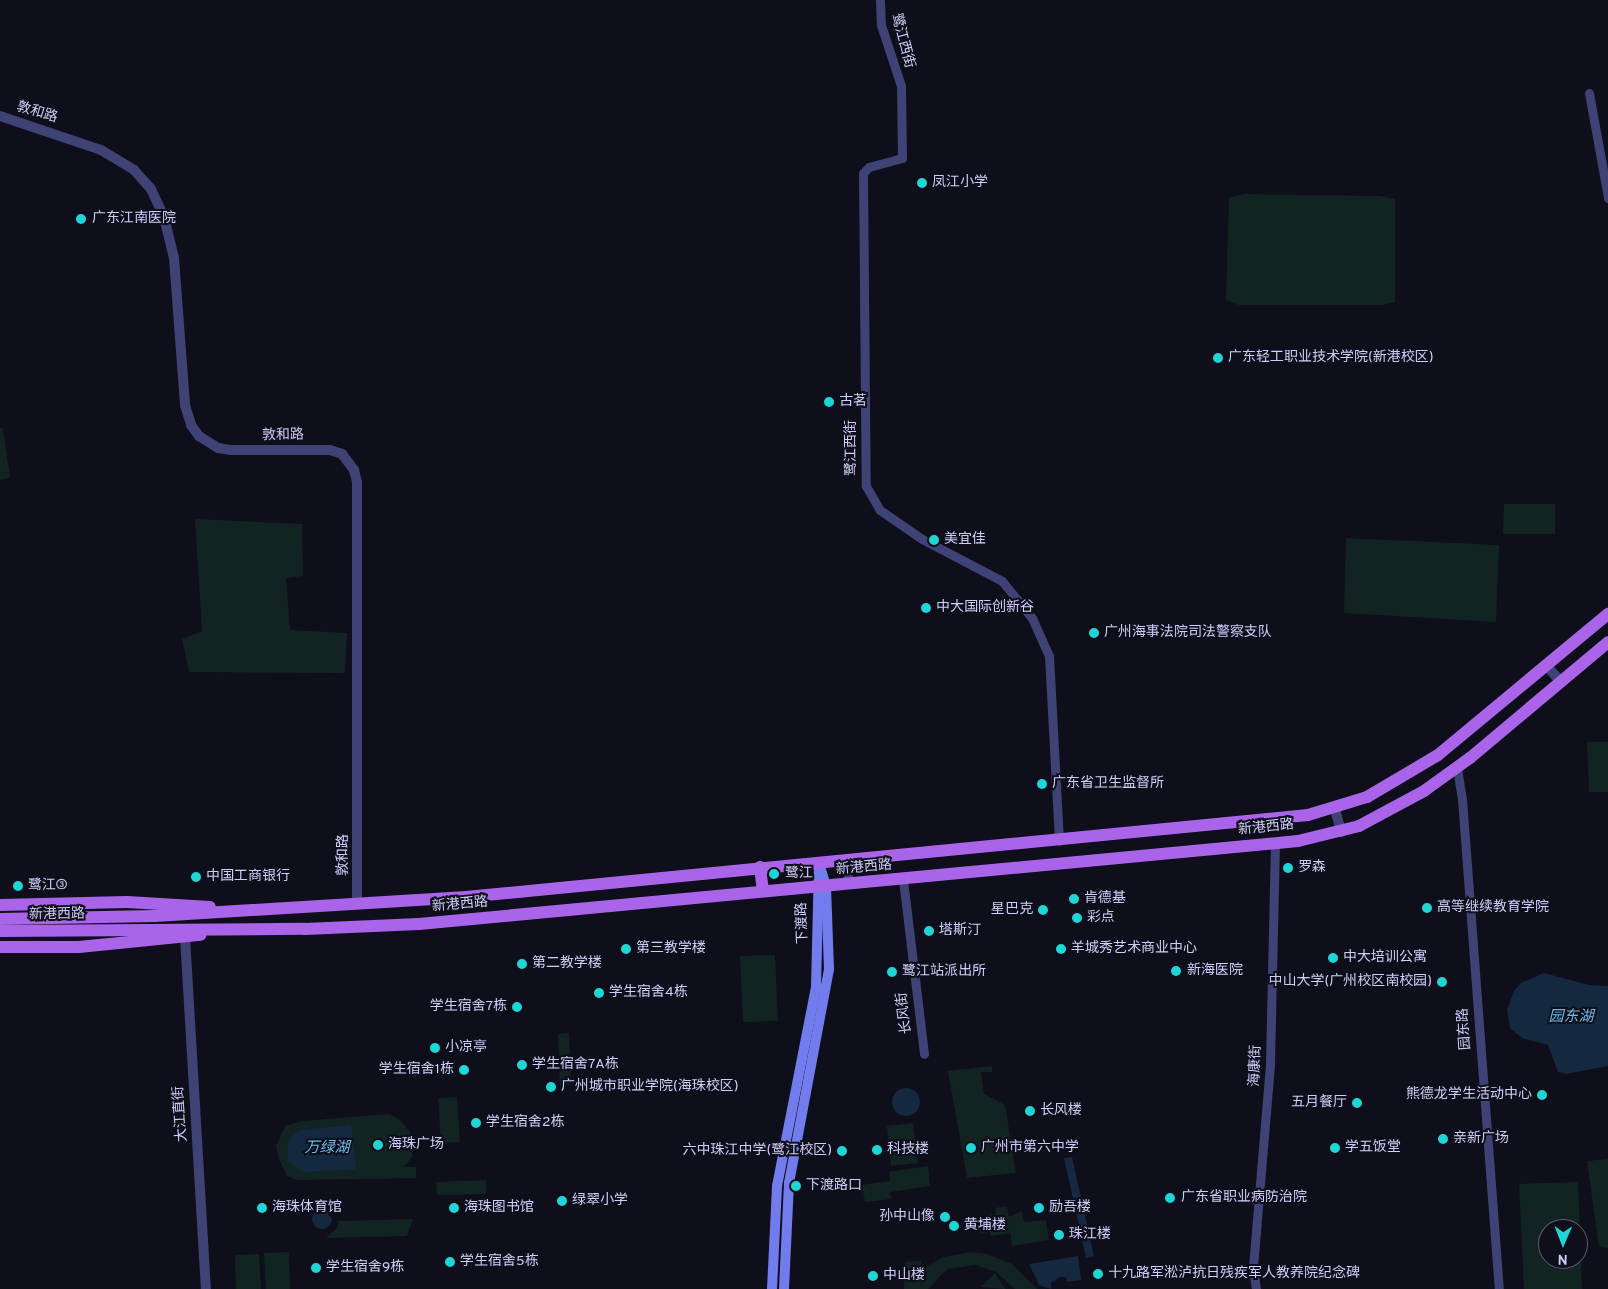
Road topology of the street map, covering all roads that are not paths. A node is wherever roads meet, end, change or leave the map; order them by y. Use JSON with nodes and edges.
{"nodes":[{"id":1,"x":880,"y":0,"type":"edge"},
{"id":2,"x":1589,"y":94,"type":"dead end"},
{"id":3,"x":0,"y":116,"type":"edge"},
{"id":4,"x":1608,"y":198,"type":"edge"},
{"id":5,"x":1608,"y":614,"type":"edge"},
{"id":6,"x":1608,"y":642,"type":"edge"},
{"id":7,"x":1548,"y":666,"type":"junction"},
{"id":8,"x":1561,"y":682,"type":"junction"},
{"id":9,"x":1457,"y":768,"type":"junction"},
{"id":10,"x":1335,"y":809,"type":"junction"},
{"id":11,"x":1341,"y":832,"type":"junction"},
{"id":12,"x":1059,"y":841,"type":"junction"},
{"id":13,"x":1275,"y":843,"type":"junction"},
{"id":14,"x":846,"y":860,"type":"junction"},
{"id":15,"x":819,"y":863,"type":"junction"},
{"id":16,"x":760,"y":867,"type":"junction"},
{"id":17,"x":903,"y":880,"type":"junction"},
{"id":18,"x":849,"y":884,"type":"junction"},
{"id":19,"x":821,"y":887,"type":"junction"},
{"id":20,"x":762,"y":891,"type":"junction"},
{"id":21,"x":0,"y":903,"type":"edge"},
{"id":22,"x":357,"y":904,"type":"junction"},
{"id":23,"x":235,"y":910,"type":"junction"},
{"id":24,"x":0,"y":919,"type":"edge"},
{"id":25,"x":232,"y":930,"type":"junction"},
{"id":26,"x":0,"y":931,"type":"edge"},
{"id":27,"x":185,"y":937,"type":"junction"},
{"id":28,"x":0,"y":949,"type":"edge"},
{"id":29,"x":924,"y":1054,"type":"dead end"},
{"id":30,"x":206,"y":1289,"type":"edge"},
{"id":31,"x":772,"y":1289,"type":"edge"},
{"id":32,"x":784,"y":1289,"type":"edge"},
{"id":33,"x":1256,"y":1289,"type":"edge"},
{"id":34,"x":1499,"y":1289,"type":"edge"}],
"edges":[{"from":1,"to":12,"type":"street","name":"鹭江西街"},
{"from":2,"to":4,"type":"street"},
{"from":3,"to":22,"type":"street","name":"敦和路"},
{"from":5,"to":7,"type":"main road","name":"新港西路"},
{"from":6,"to":8,"type":"main road","name":"新港西路"},
{"from":7,"to":8,"type":"street"},
{"from":7,"to":10,"type":"main road","name":"新港西路"},
{"from":8,"to":9,"type":"main road","name":"新港西路"},
{"from":9,"to":11,"type":"main road","name":"新港西路"},
{"from":9,"to":34,"type":"street","name":"园东路"},
{"from":10,"to":11,"type":"street"},
{"from":10,"to":12,"type":"main road","name":"新港西路"},
{"from":11,"to":13,"type":"main road","name":"新港西路"},
{"from":12,"to":14,"type":"main road","name":"新港西路"},
{"from":13,"to":17,"type":"main road","name":"新港西路"},
{"from":13,"to":33,"type":"street","name":"海康街"},
{"from":14,"to":15,"type":"main road","name":"新港西路"},
{"from":14,"to":18,"type":"street"},
{"from":15,"to":16,"type":"main road","name":"新港西路"},
{"from":15,"to":19,"type":"main road","name":"下渡路"},
{"from":16,"to":20,"type":"main road"},
{"from":16,"to":22,"type":"main road","name":"新港西路"},
{"from":17,"to":18,"type":"main road","name":"新港西路"},
{"from":17,"to":29,"type":"street","name":"长风街"},
{"from":18,"to":19,"type":"main road","name":"新港西路"},
{"from":19,"to":20,"type":"main road","name":"新港西路"},
{"from":19,"to":31,"type":"main road","name":"下渡路"},
{"from":19,"to":32,"type":"main road","name":"下渡路"},
{"from":20,"to":25,"type":"main road","name":"新港西路"},
{"from":21,"to":23,"type":"main road"},
{"from":22,"to":23,"type":"main road","name":"新港西路"},
{"from":23,"to":24,"type":"main road","name":"新港西路"},
{"from":25,"to":26,"type":"main road","name":"新港西路"},
{"from":25,"to":27,"type":"main road"},
{"from":27,"to":28,"type":"main road"},
{"from":27,"to":30,"type":"street","name":"大江直街"}]}
